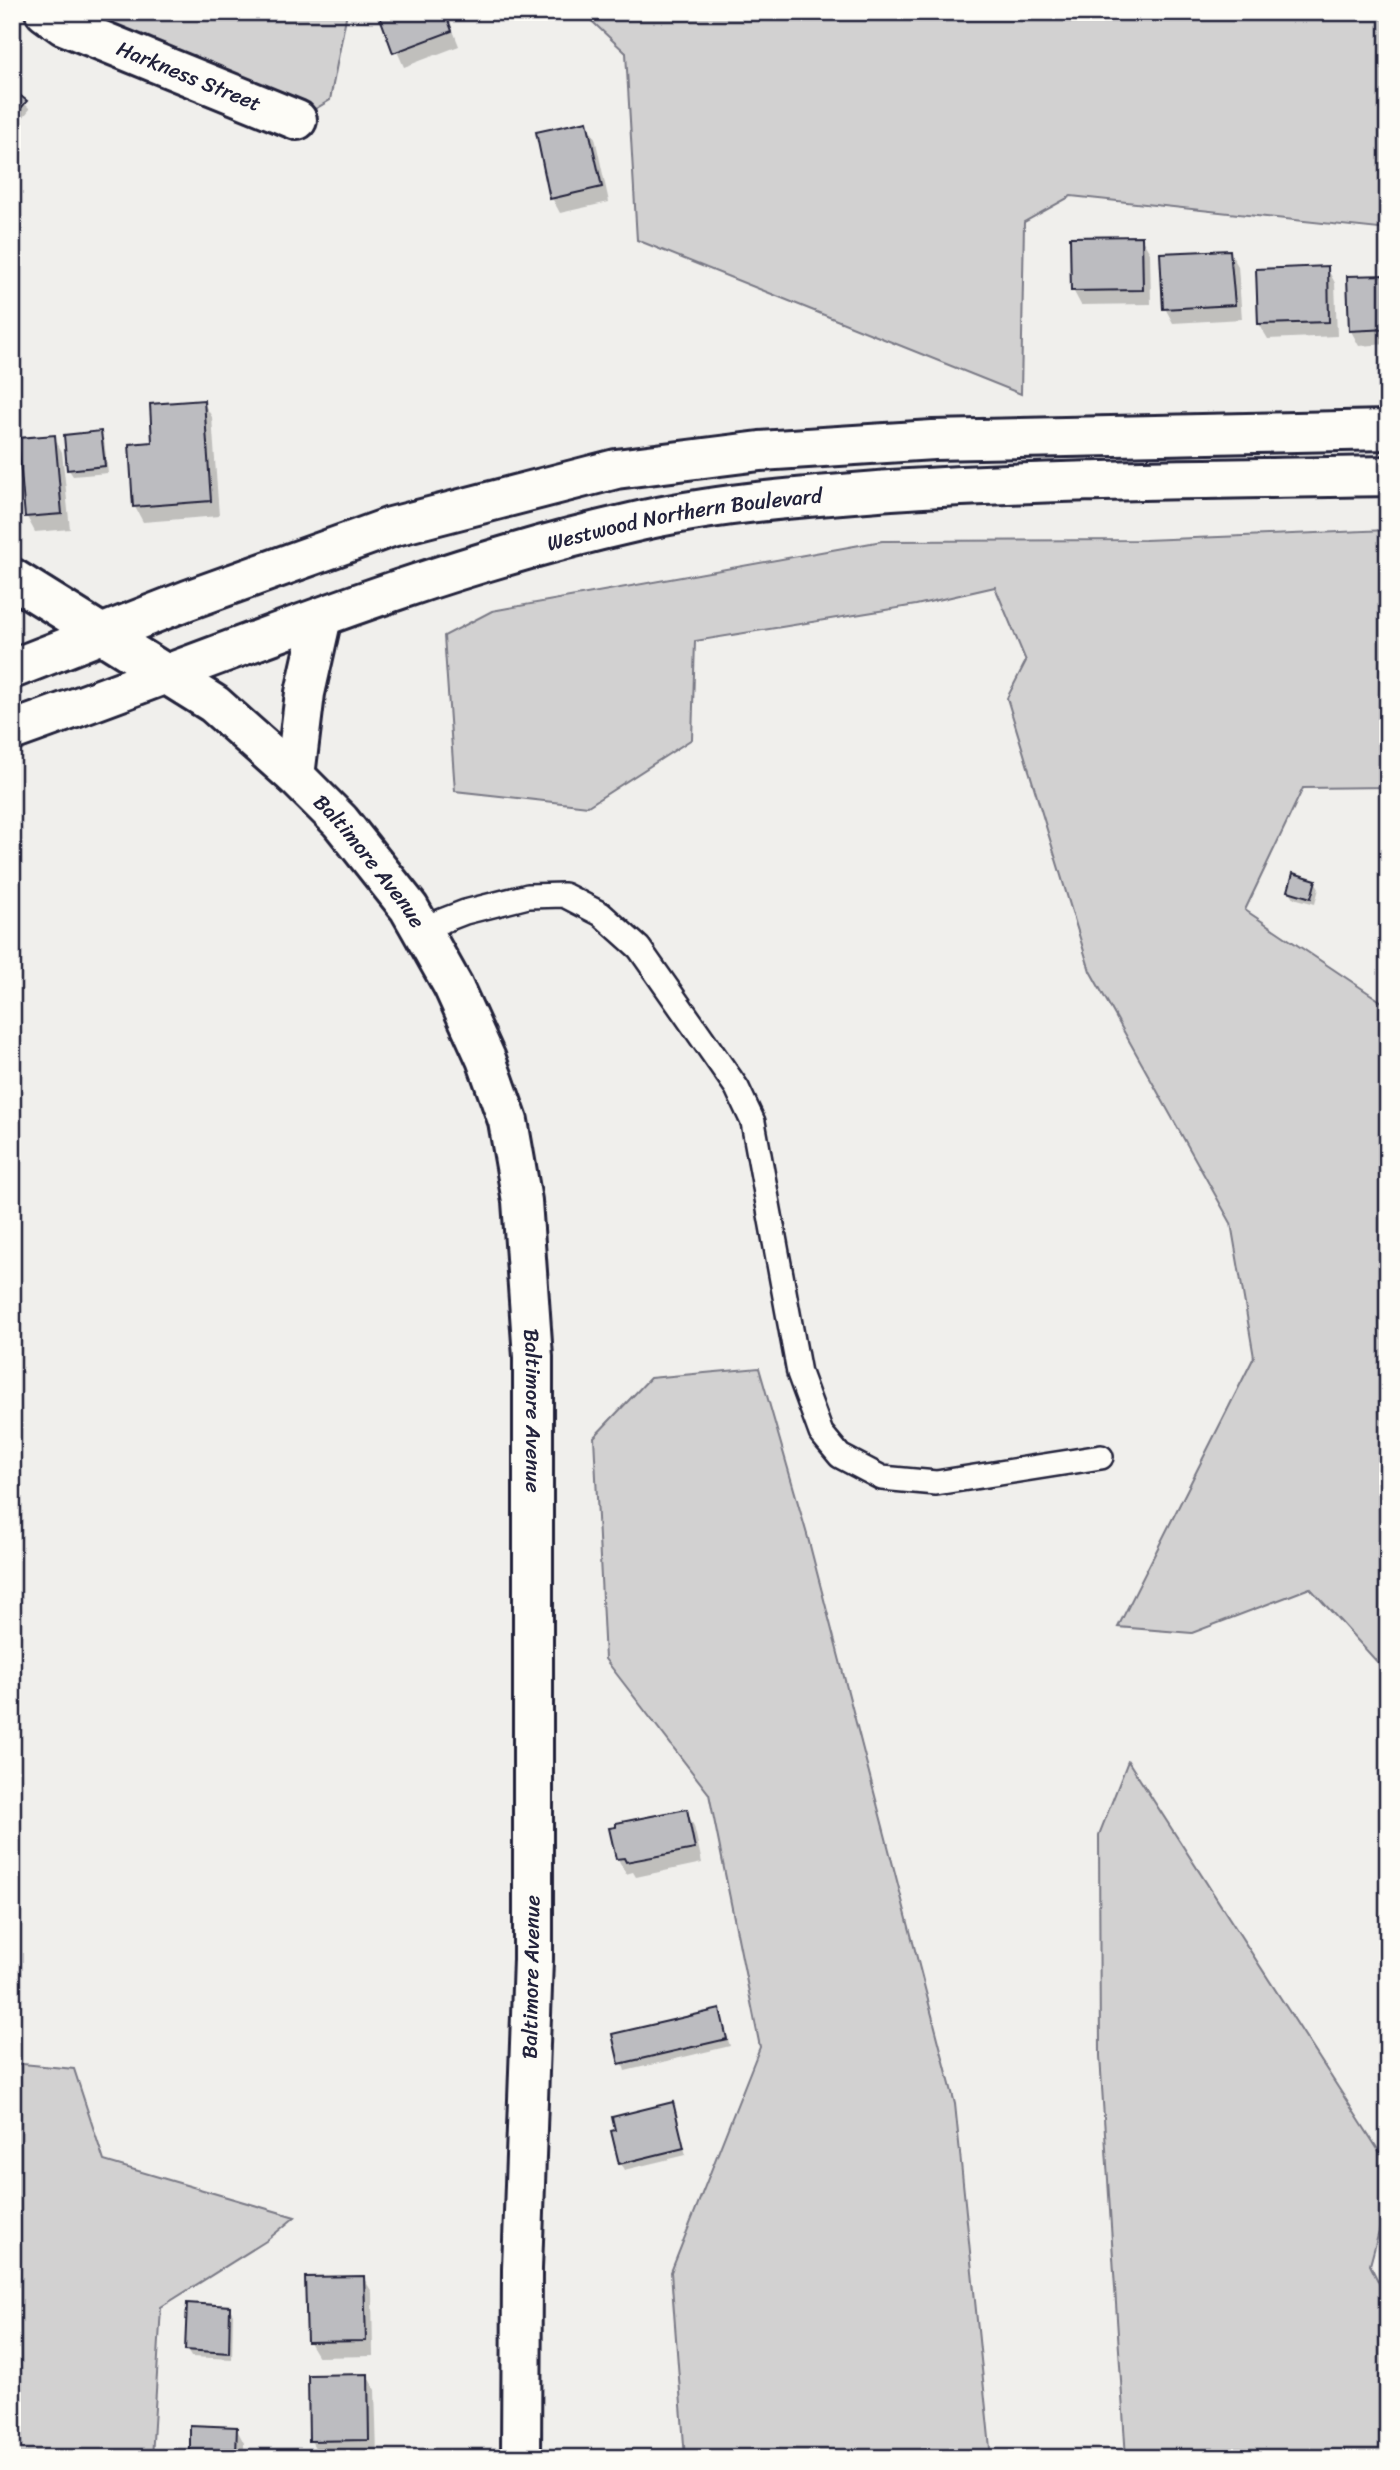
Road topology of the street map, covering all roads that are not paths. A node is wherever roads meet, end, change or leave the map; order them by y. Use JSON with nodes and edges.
{"nodes":[{"id":1,"x":45,"y":12,"type":"edge"},
{"id":2,"x":297,"y":120,"type":"dead end"},
{"id":3,"x":1388,"y":430,"type":"edge"},
{"id":4,"x":1388,"y":476,"type":"edge"},
{"id":5,"x":12,"y":578,"type":"edge"},
{"id":6,"x":322,"y":617,"type":"junction"},
{"id":7,"x":102,"y":635,"type":"junction"},
{"id":8,"x":12,"y":669,"type":"edge"},
{"id":9,"x":167,"y":675,"type":"junction"},
{"id":10,"x":12,"y":731,"type":"edge"},
{"id":11,"x":295,"y":776,"type":"junction"},
{"id":12,"x":421,"y":929,"type":"junction"},
{"id":13,"x":1101,"y":1457,"type":"dead end"},
{"id":14,"x":521,"y":2458,"type":"edge"}],
"edges":[{"from":1,"to":2,"type":"main road","name":"Harkness Street"},
{"from":3,"to":7,"type":"main road"},
{"from":4,"to":6,"type":"main road","name":"Westwood Northern Boulevard"},
{"from":5,"to":7,"type":"main road","name":"Baltimore Avenue"},
{"from":6,"to":9,"type":"main road","name":"Westwood Northern Boulevard"},
{"from":6,"to":11,"type":"main road"},
{"from":7,"to":8,"type":"main road"},
{"from":7,"to":9,"type":"main road","name":"Baltimore Avenue"},
{"from":9,"to":10,"type":"main road","name":"Westwood Northern Boulevard"},
{"from":9,"to":11,"type":"main road","name":"Baltimore Avenue"},
{"from":11,"to":12,"type":"main road","name":"Baltimore Avenue"},
{"from":12,"to":13,"type":"lane"},
{"from":12,"to":14,"type":"main road","name":"Baltimore Avenue"}]}
